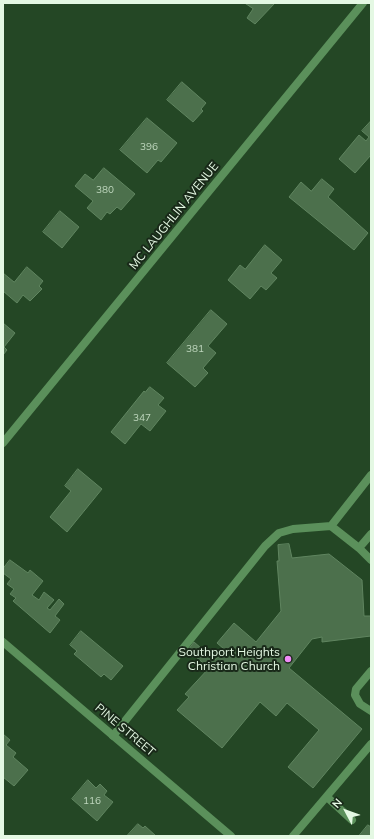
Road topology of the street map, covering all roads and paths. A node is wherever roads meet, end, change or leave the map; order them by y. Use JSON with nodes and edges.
{"nodes":[{"id":1,"x":363,"y":3,"type":"edge"},
{"id":2,"x":3,"y":443,"type":"edge"},
{"id":3,"x":371,"y":475,"type":"edge"},
{"id":4,"x":331,"y":526,"type":"junction"},
{"id":5,"x":371,"y":534,"type":"edge"},
{"id":6,"x":359,"y":548,"type":"junction"},
{"id":7,"x":371,"y":560,"type":"edge"},
{"id":8,"x":3,"y":642,"type":"edge"},
{"id":9,"x":371,"y":671,"type":"edge"},
{"id":10,"x":371,"y":711,"type":"edge"},
{"id":11,"x":113,"y":736,"type":"junction"},
{"id":12,"x":371,"y":744,"type":"edge"},
{"id":13,"x":327,"y":797,"type":"junction"},
{"id":14,"x":352,"y":820,"type":"dead end"},
{"id":15,"x":231,"y":836,"type":"edge"},
{"id":16,"x":293,"y":836,"type":"edge"}],
"edges":[{"from":1,"to":2,"type":"street","name":"MC LAUGHLIN AVENUE"},
{"from":3,"to":4,"type":"street"},
{"from":4,"to":6,"type":"street"},
{"from":4,"to":11,"type":"street"},
{"from":5,"to":6,"type":"street"},
{"from":6,"to":7,"type":"street"},
{"from":8,"to":11,"type":"street","name":"PINE STREET"},
{"from":9,"to":10,"type":"street"},
{"from":11,"to":15,"type":"street","name":"PINE STREET"},
{"from":12,"to":13,"type":"street"},
{"from":13,"to":14,"type":"street"},
{"from":13,"to":16,"type":"street"}]}
